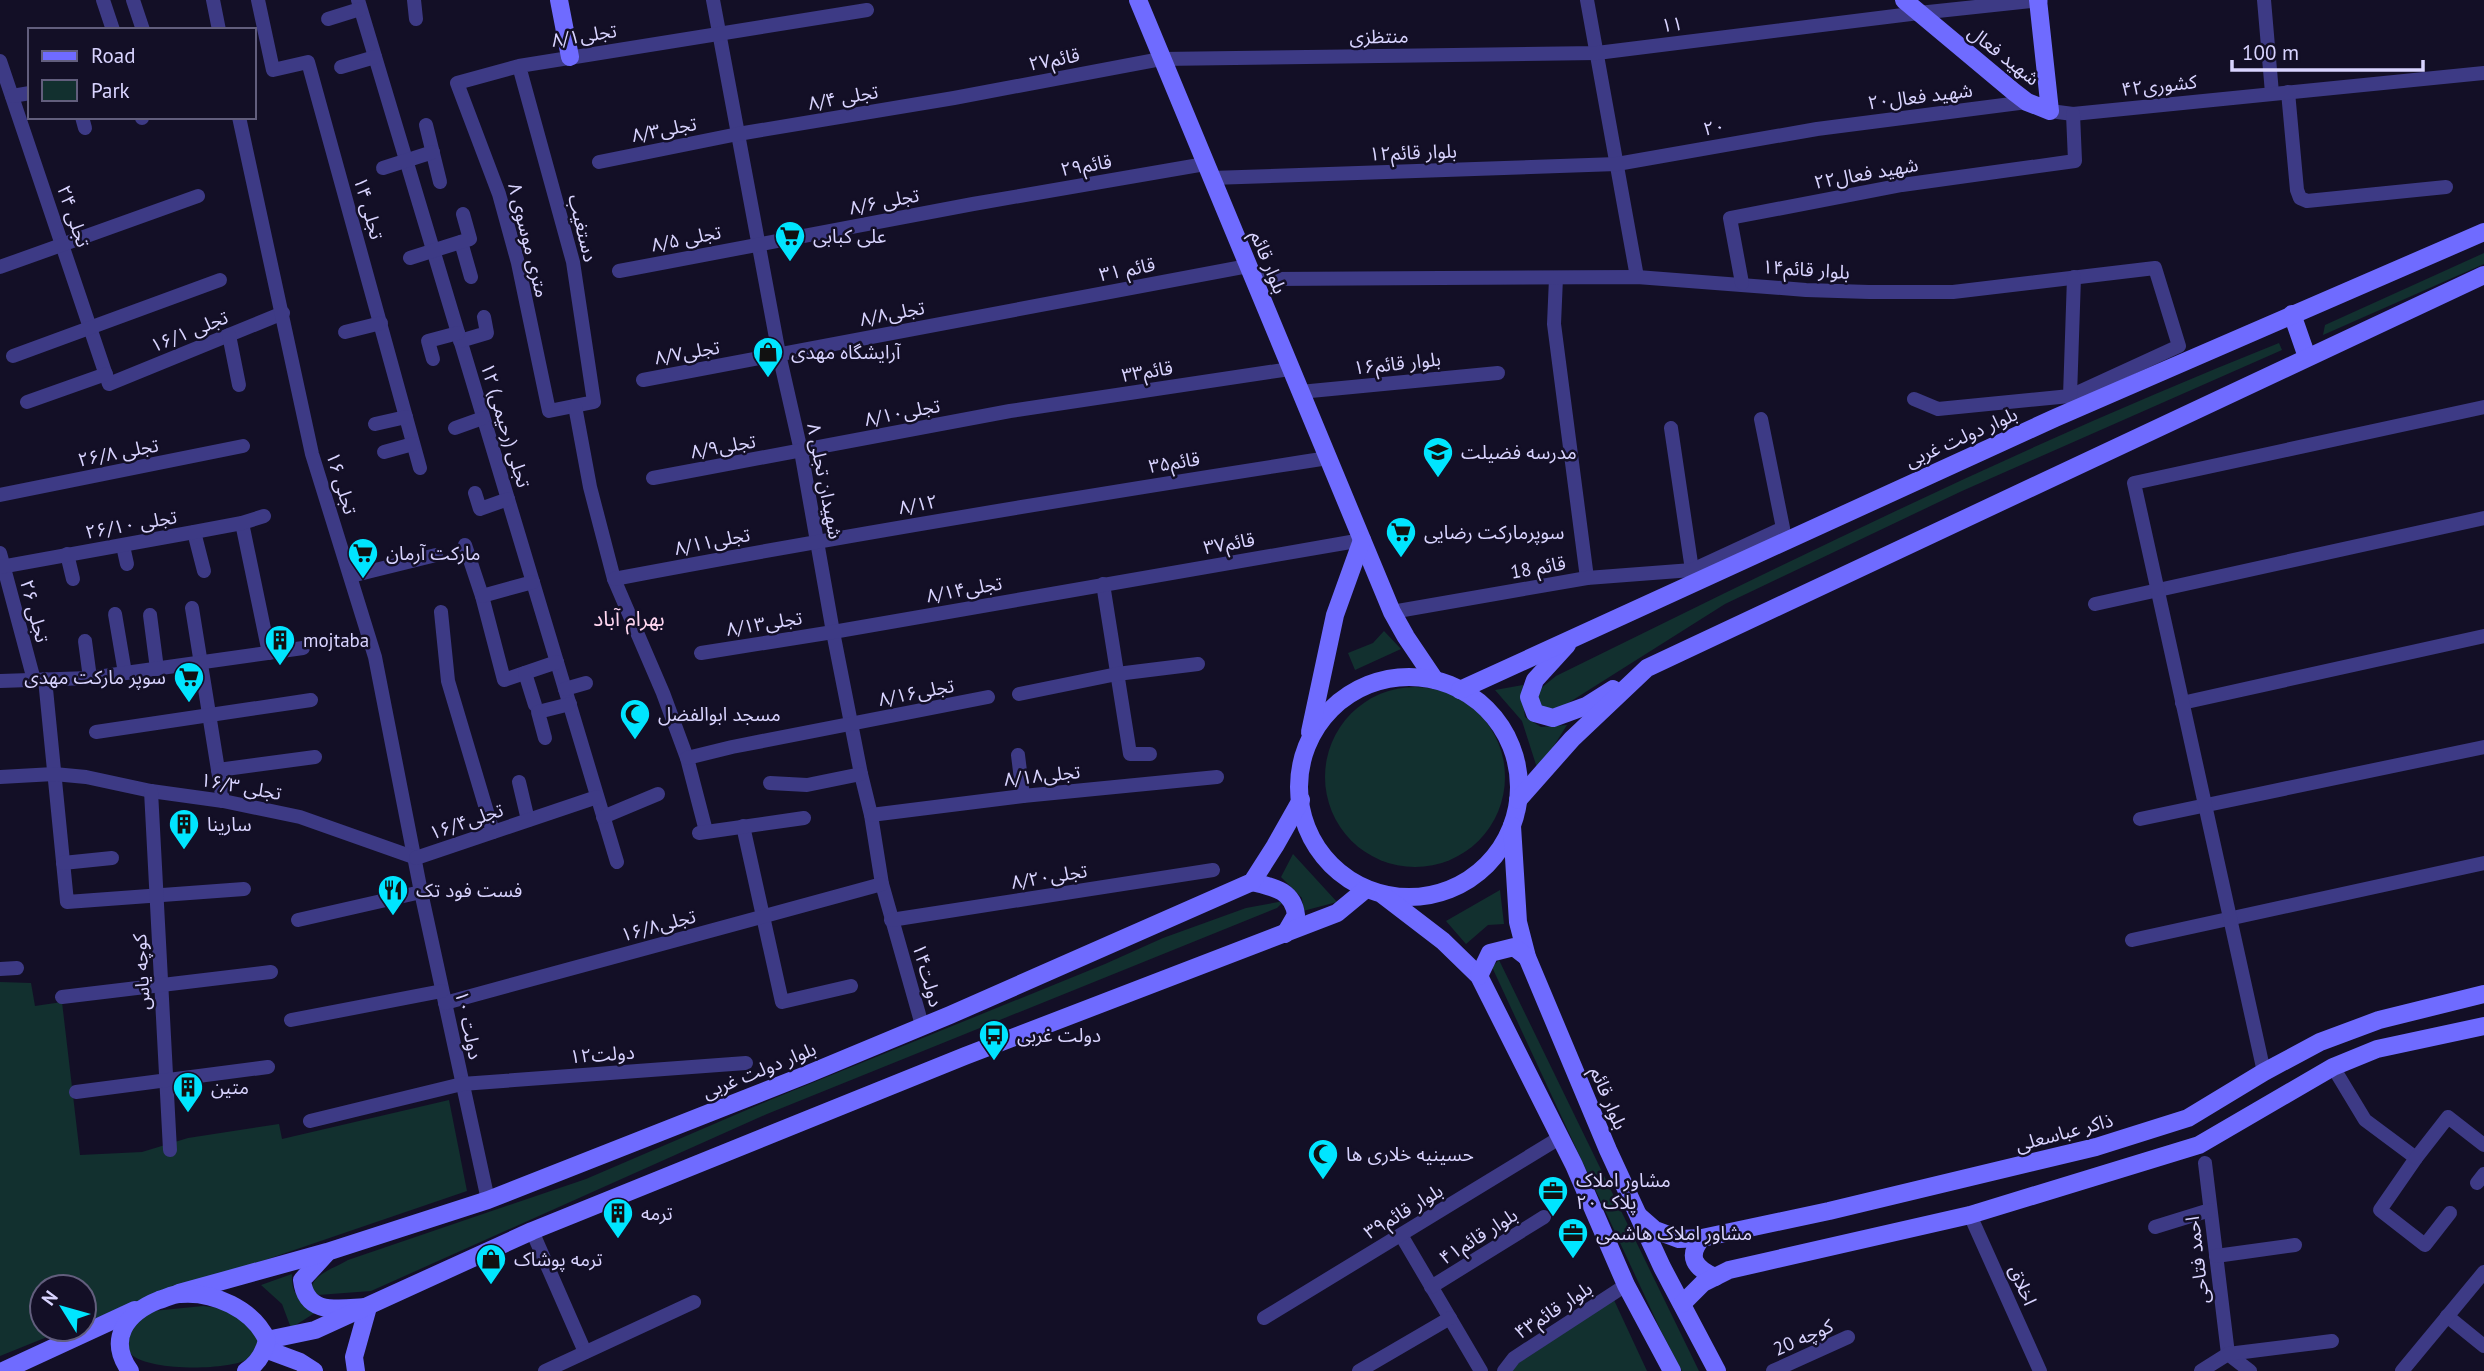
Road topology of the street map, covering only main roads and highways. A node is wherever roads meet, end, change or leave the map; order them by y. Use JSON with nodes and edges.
{"nodes":[{"id":1,"x":559,"y":0,"type":"edge"},
{"id":2,"x":1138,"y":0,"type":"edge"},
{"id":3,"x":1904,"y":0,"type":"edge"},
{"id":4,"x":2039,"y":0,"type":"edge"},
{"id":5,"x":570,"y":57,"type":"road end"},
{"id":6,"x":2484,"y":232,"type":"edge"},
{"id":7,"x":2484,"y":275,"type":"edge"},
{"id":8,"x":2292,"y":314,"type":"junction"},
{"id":9,"x":2307,"y":357,"type":"junction"},
{"id":10,"x":1362,"y":540,"type":"junction"},
{"id":11,"x":1577,"y":635,"type":"junction"},
{"id":12,"x":1647,"y":668,"type":"junction"},
{"id":13,"x":1436,"y":680,"type":"junction"},
{"id":14,"x":1460,"y":690,"type":"junction"},
{"id":15,"x":1306,"y":749,"type":"junction"},
{"id":16,"x":1301,"y":800,"type":"junction"},
{"id":17,"x":1518,"y":800,"type":"junction"},
{"id":18,"x":1512,"y":826,"type":"junction"},
{"id":19,"x":1252,"y":882,"type":"junction"},
{"id":20,"x":1374,"y":892,"type":"junction"},
{"id":21,"x":1285,"y":934,"type":"junction"},
{"id":22,"x":1527,"y":957,"type":"junction"},
{"id":23,"x":1479,"y":976,"type":"junction"},
{"id":24,"x":2484,"y":994,"type":"edge"},
{"id":25,"x":2484,"y":1026,"type":"edge"},
{"id":26,"x":1639,"y":1216,"type":"junction"},
{"id":27,"x":1702,"y":1238,"type":"junction"},
{"id":28,"x":327,"y":1252,"type":"junction"},
{"id":29,"x":1715,"y":1277,"type":"junction"},
{"id":30,"x":179,"y":1293,"type":"junction"},
{"id":31,"x":1682,"y":1304,"type":"junction"},
{"id":32,"x":142,"y":1307,"type":"junction"},
{"id":33,"x":368,"y":1307,"type":"junction"},
{"id":34,"x":266,"y":1344,"type":"junction"},
{"id":35,"x":3,"y":1371,"type":"edge"},
{"id":36,"x":130,"y":1371,"type":"edge"},
{"id":37,"x":246,"y":1371,"type":"edge"},
{"id":38,"x":314,"y":1371,"type":"edge"},
{"id":39,"x":356,"y":1371,"type":"edge"},
{"id":40,"x":1672,"y":1371,"type":"edge"},
{"id":41,"x":1717,"y":1371,"type":"edge"}],
"edges":[{"from":1,"to":5,"type":"main road"},
{"from":2,"to":10,"type":"main road","name":"بلوار قائم"},
{"from":3,"to":4,"type":"main road","name":"شهید فعال"},
{"from":6,"to":8,"type":"main road","name":"بلوار دولت غربی"},
{"from":7,"to":9,"type":"main road"},
{"from":8,"to":9,"type":"main road"},
{"from":8,"to":11,"type":"main road","name":"بلوار دولت غربی"},
{"from":9,"to":12,"type":"main road"},
{"from":10,"to":13,"type":"main road","name":"بلوار قائم"},
{"from":10,"to":15,"type":"main road"},
{"from":11,"to":12,"type":"main road"},
{"from":11,"to":14,"type":"main road","name":"بلوار دولت غربی"},
{"from":12,"to":17,"type":"main road"},
{"from":13,"to":14,"type":"main road"},
{"from":13,"to":15,"type":"main road"},
{"from":14,"to":17,"type":"main road"},
{"from":15,"to":16,"type":"main road"},
{"from":16,"to":19,"type":"main road"},
{"from":16,"to":20,"type":"main road"},
{"from":17,"to":18,"type":"main road"},
{"from":18,"to":20,"type":"main road"},
{"from":18,"to":22,"type":"main road","name":"بلوار قائم"},
{"from":19,"to":21,"type":"main road"},
{"from":19,"to":28,"type":"main road","name":"بلوار دولت غربی"},
{"from":20,"to":21,"type":"main road"},
{"from":20,"to":23,"type":"main road"},
{"from":21,"to":33,"type":"main road"},
{"from":22,"to":23,"type":"main road"},
{"from":22,"to":26,"type":"main road","name":"بلوار قائم"},
{"from":23,"to":40,"type":"main road"},
{"from":24,"to":27,"type":"main road","name":"ذاکر عباسعلی"},
{"from":25,"to":29,"type":"main road"},
{"from":26,"to":27,"type":"main road","name":"ذاکر عباسعلی"},
{"from":26,"to":31,"type":"main road","name":"بلوار قائم"},
{"from":27,"to":29,"type":"main road"},
{"from":28,"to":30,"type":"main road","name":"بلوار دولت غربی"},
{"from":28,"to":33,"type":"main road"},
{"from":29,"to":31,"type":"main road"},
{"from":30,"to":32,"type":"main road","name":"بلوار دولت غربی"},
{"from":30,"to":34,"type":"main road"},
{"from":31,"to":41,"type":"main road","name":"بلوار قائم"},
{"from":32,"to":35,"type":"main road"},
{"from":32,"to":36,"type":"main road"},
{"from":33,"to":34,"type":"main road"},
{"from":33,"to":39,"type":"main road"},
{"from":34,"to":37,"type":"main road"},
{"from":34,"to":38,"type":"main road"}]}
